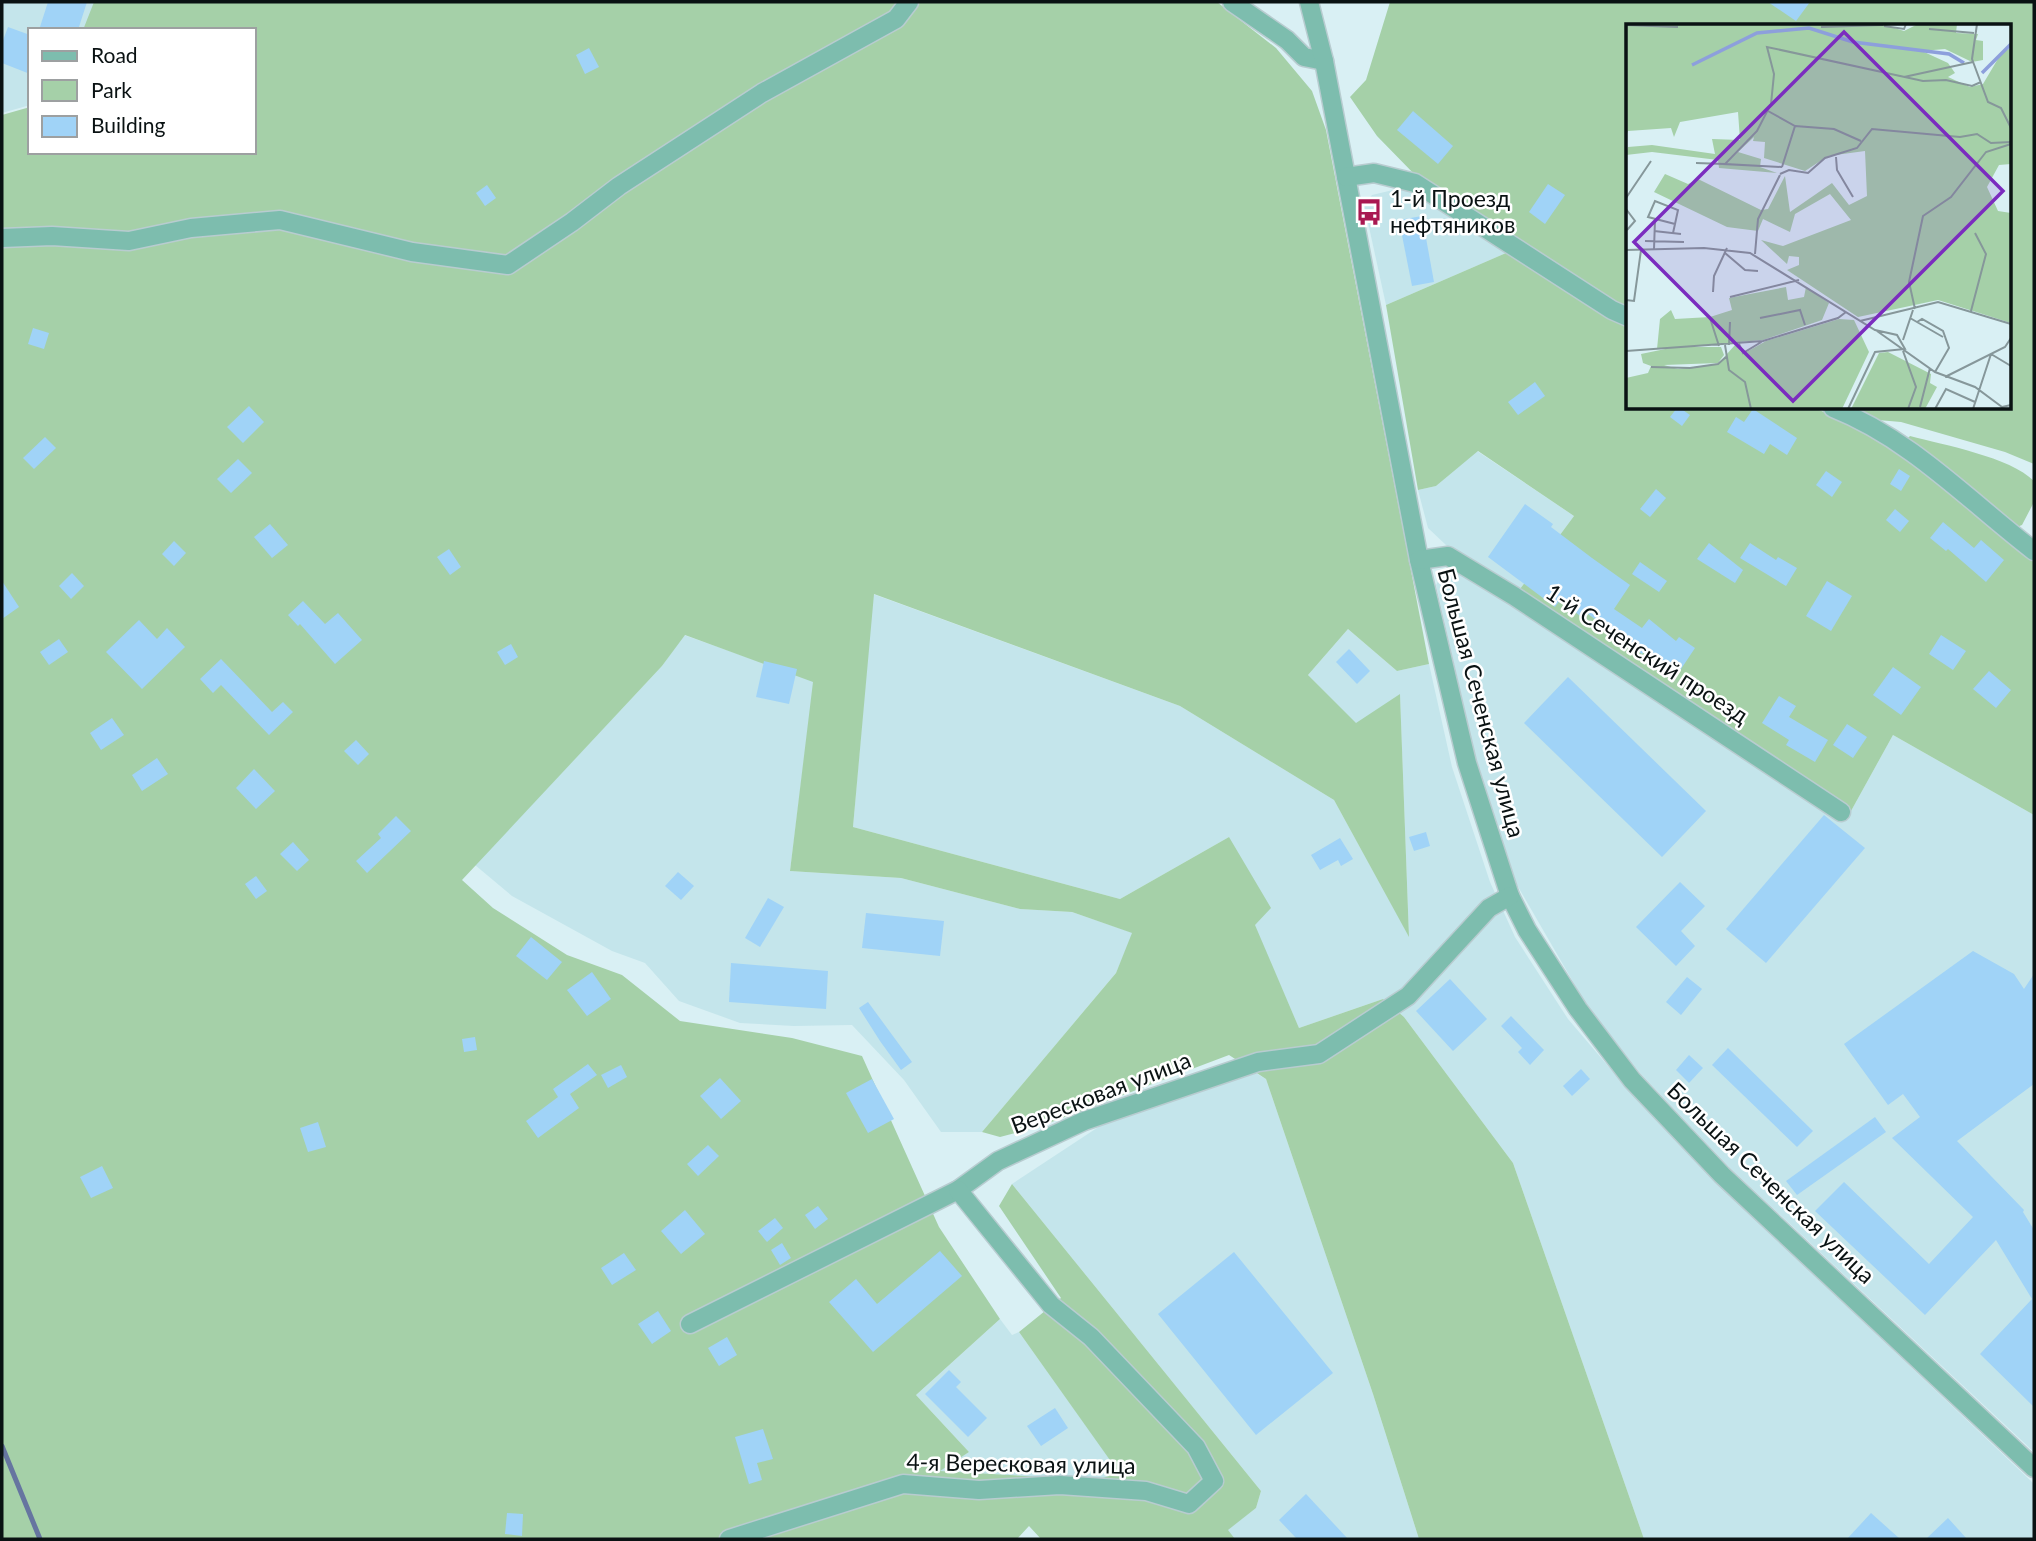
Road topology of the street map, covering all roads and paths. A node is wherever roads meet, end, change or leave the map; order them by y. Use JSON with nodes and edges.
{"nodes":[{"id":1,"x":909,"y":2,"type":"edge"},
{"id":2,"x":1232,"y":2,"type":"edge"},
{"id":3,"x":1309,"y":2,"type":"edge"},
{"id":4,"x":1324,"y":61,"type":"junction"},
{"id":5,"x":1346,"y":177,"type":"junction"},
{"id":6,"x":2,"y":238,"type":"edge"},
{"id":7,"x":1626,"y":316,"type":"edge"},
{"id":8,"x":1837,"y":410,"type":"edge"},
{"id":9,"x":2034,"y":551,"type":"edge"},
{"id":10,"x":1419,"y":560,"type":"junction"},
{"id":11,"x":1842,"y":812,"type":"dead end"},
{"id":12,"x":1510,"y":896,"type":"junction"},
{"id":13,"x":958,"y":1190,"type":"junction"},
{"id":14,"x":690,"y":1324,"type":"dead end"},
{"id":15,"x":2034,"y":1468,"type":"edge"},
{"id":16,"x":729,"y":1539,"type":"edge"}],
"edges":[{"from":1,"to":6,"type":"street"},
{"from":2,"to":4,"type":"street"},
{"from":3,"to":4,"type":"street","name":"Большая Сеченская улица"},
{"from":4,"to":5,"type":"street","name":"Большая Сеченская улица"},
{"from":5,"to":7,"type":"street"},
{"from":5,"to":10,"type":"street","name":"Большая Сеченская улица"},
{"from":8,"to":9,"type":"street"},
{"from":10,"to":11,"type":"street","name":"1-й Сеченский проезд"},
{"from":10,"to":12,"type":"street","name":"Большая Сеченская улица"},
{"from":12,"to":13,"type":"street","name":"Вересковая улица"},
{"from":12,"to":15,"type":"street","name":"Большая Сеченская улица"},
{"from":13,"to":14,"type":"street","name":"Вересковая улица"},
{"from":13,"to":16,"type":"street","name":"4-я Вересковая улица"}]}
